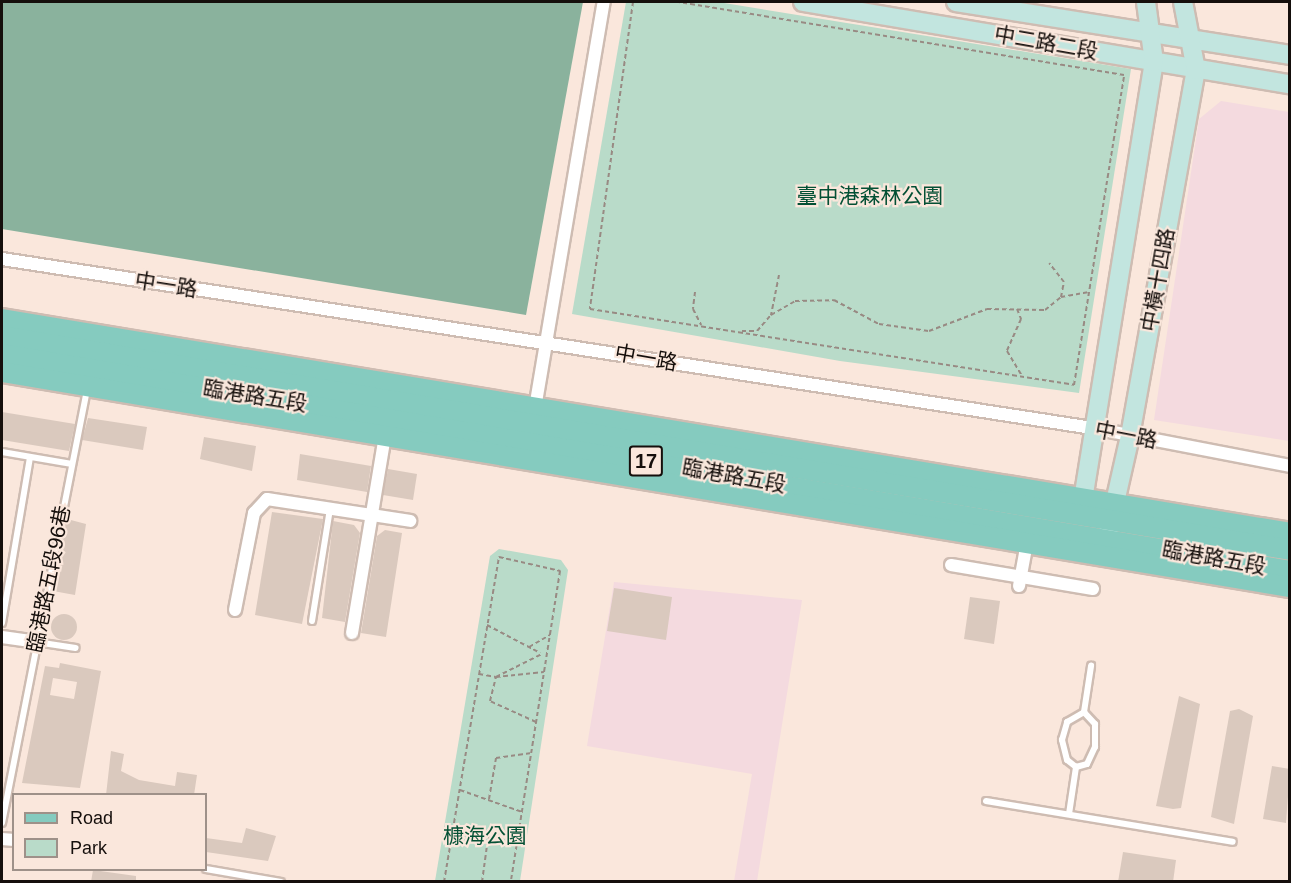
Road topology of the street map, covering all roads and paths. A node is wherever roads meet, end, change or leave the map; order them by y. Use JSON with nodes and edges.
{"nodes":[{"id":1,"x":603,"y":2,"type":"edge"},
{"id":2,"x":633,"y":2,"type":"edge"},
{"id":3,"x":677,"y":2,"type":"edge"},
{"id":4,"x":803,"y":2,"type":"edge"},
{"id":5,"x":956,"y":2,"type":"edge"},
{"id":6,"x":1146,"y":2,"type":"edge"},
{"id":7,"x":1183,"y":2,"type":"edge"},
{"id":8,"x":1152,"y":34,"type":"junction"},
{"id":9,"x":1193,"y":40,"type":"junction"},
{"id":10,"x":1290,"y":56,"type":"edge"},
{"id":11,"x":1154,"y":62,"type":"junction"},
{"id":12,"x":1196,"y":70,"type":"junction"},
{"id":13,"x":1290,"y":84,"type":"edge"},
{"id":14,"x":2,"y":259,"type":"edge"},
{"id":15,"x":1049,"y":263,"type":"dead end"},
{"id":16,"x":779,"y":275,"type":"dead end"},
{"id":17,"x":695,"y":292,"type":"dead end"},
{"id":18,"x":1089,"y":292,"type":"junction"},
{"id":19,"x":1061,"y":297,"type":"junction"},
{"id":20,"x":1017,"y":309,"type":"junction"},
{"id":21,"x":771,"y":315,"type":"junction"},
{"id":22,"x":2,"y":319,"type":"edge"},
{"id":23,"x":702,"y":326,"type":"junction"},
{"id":24,"x":732,"y":331,"type":"junction"},
{"id":25,"x":2,"y":336,"type":"edge"},
{"id":26,"x":547,"y":341,"type":"junction"},
{"id":27,"x":2,"y":354,"type":"edge"},
{"id":28,"x":93,"y":360,"type":"junction"},
{"id":29,"x":2,"y":372,"type":"edge"},
{"id":30,"x":1023,"y":377,"type":"junction"},
{"id":31,"x":1093,"y":428,"type":"junction"},
{"id":32,"x":531,"y":432,"type":"junction"},
{"id":33,"x":385,"y":435,"type":"junction"},
{"id":34,"x":1130,"y":436,"type":"junction"},
{"id":35,"x":2,"y":452,"type":"edge"},
{"id":36,"x":30,"y":457,"type":"junction"},
{"id":37,"x":72,"y":464,"type":"junction"},
{"id":38,"x":1290,"y":466,"type":"edge"},
{"id":39,"x":330,"y":508,"type":"junction"},
{"id":40,"x":372,"y":515,"type":"junction"},
{"id":41,"x":1031,"y":518,"type":"junction"},
{"id":42,"x":410,"y":521,"type":"dead end"},
{"id":43,"x":1078,"y":526,"type":"junction"},
{"id":44,"x":1108,"y":531,"type":"junction"},
{"id":45,"x":1290,"y":533,"type":"edge"},
{"id":46,"x":1290,"y":550,"type":"edge"},
{"id":47,"x":951,"y":565,"type":"dead end"},
{"id":48,"x":1290,"y":571,"type":"edge"},
{"id":49,"x":1021,"y":582,"type":"junction"},
{"id":50,"x":1290,"y":587,"type":"edge"},
{"id":51,"x":1093,"y":589,"type":"dead end"},
{"id":52,"x":235,"y":610,"type":"dead end"},
{"id":53,"x":312,"y":621,"type":"dead end"},
{"id":54,"x":2,"y":623,"type":"edge"},
{"id":55,"x":487,"y":625,"type":"junction"},
{"id":56,"x":352,"y":633,"type":"dead end"},
{"id":57,"x":550,"y":635,"type":"junction"},
{"id":58,"x":2,"y":637,"type":"edge"},
{"id":59,"x":36,"y":642,"type":"junction"},
{"id":60,"x":529,"y":647,"type":"junction"},
{"id":61,"x":76,"y":648,"type":"dead end"},
{"id":62,"x":1091,"y":666,"type":"dead end"},
{"id":63,"x":544,"y":672,"type":"junction"},
{"id":64,"x":479,"y":674,"type":"junction"},
{"id":65,"x":496,"y":677,"type":"junction"},
{"id":66,"x":1084,"y":712,"type":"junction"},
{"id":67,"x":536,"y":722,"type":"junction"},
{"id":68,"x":531,"y":753,"type":"junction"},
{"id":69,"x":1076,"y":768,"type":"junction"},
{"id":70,"x":459,"y":790,"type":"junction"},
{"id":71,"x":489,"y":798,"type":"junction"},
{"id":72,"x":986,"y":801,"type":"dead end"},
{"id":73,"x":522,"y":812,"type":"junction"},
{"id":74,"x":1069,"y":814,"type":"junction"},
{"id":75,"x":2,"y":823,"type":"edge"},
{"id":76,"x":519,"y":833,"type":"junction"},
{"id":77,"x":1233,"y":842,"type":"dead end"},
{"id":78,"x":207,"y":869,"type":"edge"},
{"id":79,"x":280,"y":882,"type":"edge"},
{"id":80,"x":444,"y":882,"type":"edge"},
{"id":81,"x":482,"y":882,"type":"edge"},
{"id":82,"x":511,"y":882,"type":"edge"}],
"edges":[{"from":1,"to":26,"type":"street"},
{"from":2,"to":23,"type":"path"},
{"from":3,"to":18,"type":"path"},
{"from":4,"to":11,"type":"street","name":"中二路二段"},
{"from":5,"to":8,"type":"street","name":"中二路二段"},
{"from":6,"to":8,"type":"street","name":"中橫十四路"},
{"from":7,"to":9,"type":"street","name":"中橫十四路"},
{"from":8,"to":9,"type":"street","name":"中二路二段"},
{"from":8,"to":11,"type":"street","name":"中橫十四路"},
{"from":9,"to":10,"type":"street","name":"中二路二段"},
{"from":9,"to":12,"type":"street","name":"中橫十四路"},
{"from":11,"to":12,"type":"street","name":"中二路二段"},
{"from":11,"to":31,"type":"street","name":"中橫十四路"},
{"from":12,"to":13,"type":"street","name":"中二路二段"},
{"from":12,"to":34,"type":"street","name":"中橫十四路"},
{"from":14,"to":26,"type":"street","name":"中一路"},
{"from":15,"to":19,"type":"path"},
{"from":16,"to":21,"type":"path"},
{"from":17,"to":23,"type":"path"},
{"from":18,"to":19,"type":"path"},
{"from":18,"to":30,"type":"path"},
{"from":19,"to":20,"type":"path"},
{"from":20,"to":21,"type":"path"},
{"from":20,"to":30,"type":"path"},
{"from":21,"to":24,"type":"path"},
{"from":22,"to":28,"type":"main road","name":"臨港路五段","number":"17"},
{"from":23,"to":24,"type":"path"},
{"from":24,"to":30,"type":"path"},
{"from":25,"to":28,"type":"main road","name":"臨港路五段","number":"17"},
{"from":26,"to":31,"type":"street","name":"中一路"},
{"from":26,"to":32,"type":"street"},
{"from":27,"to":28,"type":"main road","name":"臨港路五段","number":"17"},
{"from":28,"to":29,"type":"main road","name":"臨港路五段","number":"17"},
{"from":28,"to":32,"type":"main road","name":"臨港路五段","number":"17"},
{"from":28,"to":32,"type":"main road","name":"臨港路五段","number":"17"},
{"from":28,"to":33,"type":"main road","name":"臨港路五段","number":"17"},
{"from":28,"to":37,"type":"lane","name":"臨港路五段96巷"},
{"from":31,"to":34,"type":"street","name":"中一路"},
{"from":31,"to":43,"type":"street","name":"中橫十四路"},
{"from":32,"to":33,"type":"main road","name":"臨港路五段","number":"17"},
{"from":32,"to":41,"type":"main road","name":"臨港路五段","number":"17"},
{"from":32,"to":41,"type":"main road","name":"臨港路五段","number":"17"},
{"from":33,"to":40,"type":"street"},
{"from":34,"to":38,"type":"street","name":"中一路"},
{"from":34,"to":44,"type":"street","name":"中橫十四路"},
{"from":35,"to":36,"type":"lane"},
{"from":36,"to":37,"type":"lane"},
{"from":36,"to":54,"type":"lane"},
{"from":37,"to":59,"type":"lane","name":"臨港路五段96巷"},
{"from":39,"to":40,"type":"street"},
{"from":39,"to":52,"type":"street"},
{"from":39,"to":53,"type":"lane"},
{"from":40,"to":42,"type":"street"},
{"from":40,"to":56,"type":"street"},
{"from":41,"to":43,"type":"main road","name":"臨港路五段","number":"17"},
{"from":41,"to":43,"type":"main road","name":"臨港路五段","number":"17"},
{"from":41,"to":49,"type":"street"},
{"from":43,"to":44,"type":"main road","name":"臨港路五段","number":"17"},
{"from":43,"to":44,"type":"main road","name":"臨港路五段","number":"17"},
{"from":44,"to":45,"type":"main road","name":"臨港路五段","number":"17"},
{"from":44,"to":46,"type":"main road","name":"臨港路五段","number":"17"},
{"from":44,"to":48,"type":"main road","name":"臨港路五段","number":"17"},
{"from":44,"to":50,"type":"main road","name":"臨港路五段","number":"17"},
{"from":47,"to":49,"type":"street"},
{"from":49,"to":51,"type":"street"},
{"from":55,"to":57,"type":"path"},
{"from":55,"to":60,"type":"path"},
{"from":55,"to":64,"type":"path"},
{"from":57,"to":60,"type":"path"},
{"from":57,"to":63,"type":"path"},
{"from":58,"to":59,"type":"street"},
{"from":59,"to":61,"type":"lane"},
{"from":59,"to":75,"type":"lane","name":"臨港路五段96巷"},
{"from":60,"to":65,"type":"path"},
{"from":62,"to":66,"type":"lane"},
{"from":63,"to":65,"type":"path"},
{"from":63,"to":67,"type":"path"},
{"from":64,"to":65,"type":"path"},
{"from":64,"to":70,"type":"path"},
{"from":65,"to":67,"type":"path"},
{"from":66,"to":69,"type":"lane"},
{"from":66,"to":69,"type":"lane"},
{"from":67,"to":68,"type":"path"},
{"from":68,"to":71,"type":"path"},
{"from":68,"to":73,"type":"path"},
{"from":69,"to":74,"type":"lane"},
{"from":70,"to":71,"type":"path"},
{"from":70,"to":80,"type":"path"},
{"from":71,"to":73,"type":"path"},
{"from":72,"to":74,"type":"lane"},
{"from":73,"to":76,"type":"path"},
{"from":74,"to":77,"type":"lane"},
{"from":76,"to":81,"type":"path"},
{"from":76,"to":82,"type":"path"},
{"from":78,"to":79,"type":"lane"}]}
